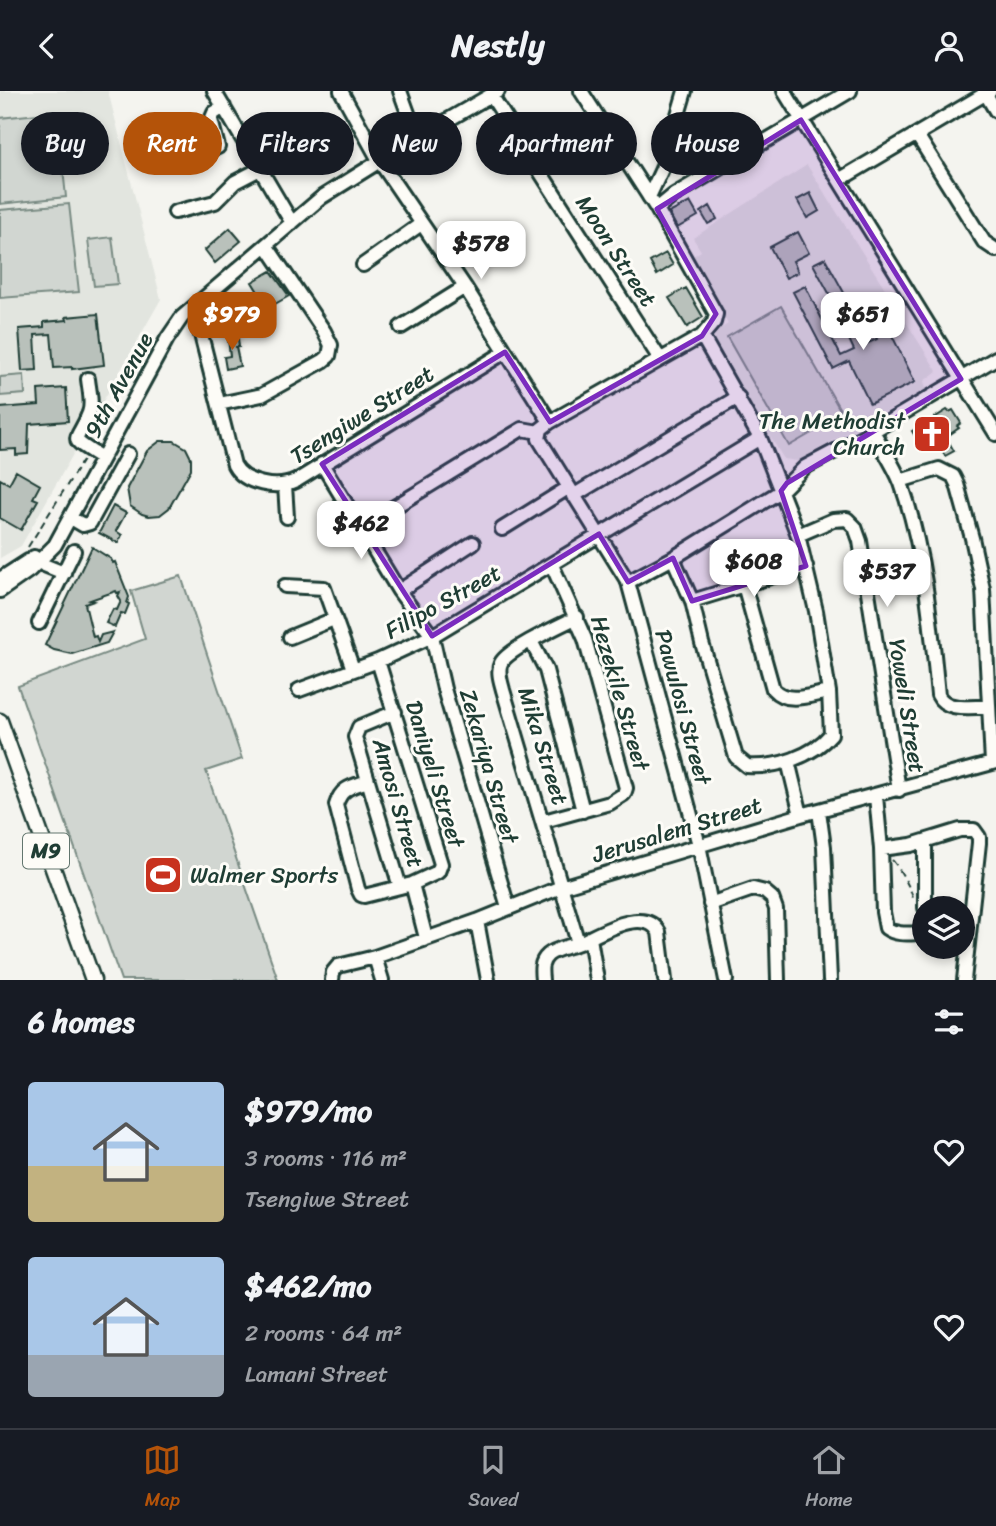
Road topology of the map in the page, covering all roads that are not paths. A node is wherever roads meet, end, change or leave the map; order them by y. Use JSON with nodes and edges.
{"nodes":[{"id":1,"x":214,"y":91,"type":"edge"},
{"id":2,"x":341,"y":91,"type":"edge"},
{"id":3,"x":400,"y":91,"type":"edge"},
{"id":4,"x":471,"y":91,"type":"edge"},
{"id":5,"x":581,"y":91,"type":"edge"},
{"id":6,"x":685,"y":91,"type":"edge"},
{"id":7,"x":783,"y":91,"type":"edge"},
{"id":8,"x":850,"y":91,"type":"edge"},
{"id":9,"x":987,"y":92,"type":"edge"},
{"id":10,"x":495,"y":93,"type":"edge"},
{"id":11,"x":478,"y":103,"type":"junction"},
{"id":12,"x":223,"y":107,"type":"junction"},
{"id":13,"x":996,"y":111,"type":"edge"},
{"id":14,"x":216,"y":112,"type":"edge"},
{"id":15,"x":408,"y":112,"type":"edge"},
{"id":16,"x":462,"y":112,"type":"edge"},
{"id":17,"x":801,"y":120,"type":"junction"},
{"id":18,"x":236,"y":129,"type":"edge"},
{"id":19,"x":917,"y":135,"type":"junction"},
{"id":20,"x":368,"y":140,"type":"edge"},
{"id":21,"x":368,"y":169,"type":"edge"},
{"id":22,"x":248,"y":175,"type":"edge"},
{"id":23,"x":264,"y":175,"type":"edge"},
{"id":24,"x":389,"y":175,"type":"edge"},
{"id":25,"x":839,"y":180,"type":"junction"},
{"id":26,"x":649,"y":197,"type":"junction"},
{"id":27,"x":657,"y":209,"type":"junction"},
{"id":28,"x":175,"y":212,"type":"dead end"},
{"id":29,"x":292,"y":223,"type":"junction"},
{"id":30,"x":421,"y":224,"type":"junction"},
{"id":31,"x":266,"y":246,"type":"junction"},
{"id":32,"x":996,"y":250,"type":"edge"},
{"id":33,"x":363,"y":265,"type":"dead end"},
{"id":34,"x":465,"y":287,"type":"junction"},
{"id":35,"x":194,"y":307,"type":"junction"},
{"id":36,"x":401,"y":327,"type":"dead end"},
{"id":37,"x":702,"y":336,"type":"junction"},
{"id":38,"x":505,"y":352,"type":"junction"},
{"id":39,"x":996,"y":358,"type":"edge"},
{"id":40,"x":660,"y":359,"type":"junction"},
{"id":41,"x":88,"y":379,"type":"dead end"},
{"id":42,"x":961,"y":379,"type":"junction"},
{"id":43,"x":738,"y":397,"type":"junction"},
{"id":44,"x":219,"y":404,"type":"junction"},
{"id":45,"x":550,"y":422,"type":"junction"},
{"id":46,"x":873,"y":431,"type":"junction"},
{"id":47,"x":539,"y":432,"type":"junction"},
{"id":48,"x":996,"y":434,"type":"edge"},
{"id":49,"x":760,"y":438,"type":"junction"},
{"id":50,"x":128,"y":454,"type":"dead end"},
{"id":51,"x":102,"y":458,"type":"junction"},
{"id":52,"x":322,"y":464,"type":"junction"},
{"id":53,"x":900,"y":481,"type":"junction"},
{"id":54,"x":285,"y":485,"type":"junction"},
{"id":55,"x":781,"y":491,"type":"junction"},
{"id":56,"x":570,"y":492,"type":"junction"},
{"id":57,"x":287,"y":517,"type":"dead end"},
{"id":58,"x":70,"y":520,"type":"junction"},
{"id":59,"x":360,"y":529,"type":"junction"},
{"id":60,"x":502,"y":529,"type":"dead end"},
{"id":61,"x":599,"y":534,"type":"junction"},
{"id":62,"x":798,"y":535,"type":"junction"},
{"id":63,"x":473,"y":543,"type":"dead end"},
{"id":64,"x":74,"y":551,"type":"dead end"},
{"id":65,"x":34,"y":555,"type":"junction"},
{"id":66,"x":673,"y":558,"type":"junction"},
{"id":67,"x":552,"y":565,"type":"junction"},
{"id":68,"x":806,"y":566,"type":"junction"},
{"id":69,"x":64,"y":573,"type":"junction"},
{"id":70,"x":0,"y":579,"type":"edge"},
{"id":71,"x":628,"y":582,"type":"junction"},
{"id":72,"x":744,"y":585,"type":"junction"},
{"id":73,"x":285,"y":586,"type":"dead end"},
{"id":74,"x":0,"y":591,"type":"edge"},
{"id":75,"x":399,"y":591,"type":"junction"},
{"id":76,"x":692,"y":601,"type":"junction"},
{"id":77,"x":577,"y":617,"type":"junction"},
{"id":78,"x":334,"y":619,"type":"junction"},
{"id":79,"x":39,"y":623,"type":"dead end"},
{"id":80,"x":432,"y":636,"type":"junction"},
{"id":81,"x":290,"y":637,"type":"dead end"},
{"id":82,"x":531,"y":641,"type":"junction"},
{"id":83,"x":378,"y":661,"type":"junction"},
{"id":84,"x":353,"y":669,"type":"junction"},
{"id":85,"x":299,"y":690,"type":"dead end"},
{"id":86,"x":829,"y":692,"type":"junction"},
{"id":87,"x":989,"y":707,"type":"junction"},
{"id":88,"x":395,"y":712,"type":"junction"},
{"id":89,"x":0,"y":721,"type":"edge"},
{"id":90,"x":788,"y":761,"type":"junction"},
{"id":91,"x":994,"y":762,"type":"edge"},
{"id":92,"x":368,"y":781,"type":"junction"},
{"id":93,"x":899,"y":790,"type":"junction"},
{"id":94,"x":876,"y":796,"type":"junction"},
{"id":95,"x":583,"y":811,"type":"junction"},
{"id":96,"x":819,"y":811,"type":"junction"},
{"id":97,"x":801,"y":815,"type":"junction"},
{"id":98,"x":544,"y":821,"type":"junction"},
{"id":99,"x":925,"y":841,"type":"junction"},
{"id":100,"x":699,"y":845,"type":"junction"},
{"id":101,"x":881,"y":849,"type":"junction"},
{"id":102,"x":406,"y":885,"type":"junction"},
{"id":103,"x":561,"y":887,"type":"junction"},
{"id":104,"x":920,"y":896,"type":"edge"},
{"id":105,"x":971,"y":896,"type":"edge"},
{"id":106,"x":710,"y":904,"type":"junction"},
{"id":107,"x":508,"y":907,"type":"junction"},
{"id":108,"x":477,"y":921,"type":"junction"},
{"id":109,"x":912,"y":933,"type":"edge"},
{"id":110,"x":426,"y":938,"type":"junction"},
{"id":111,"x":584,"y":941,"type":"junction"},
{"id":112,"x":375,"y":957,"type":"junction"},
{"id":113,"x":964,"y":959,"type":"edge"},
{"id":114,"x":93,"y":980,"type":"edge"},
{"id":115,"x":332,"y":980,"type":"edge"},
{"id":116,"x":382,"y":980,"type":"edge"},
{"id":117,"x":488,"y":980,"type":"edge"},
{"id":118,"x":542,"y":980,"type":"edge"},
{"id":119,"x":597,"y":980,"type":"edge"},
{"id":120,"x":665,"y":980,"type":"edge"},
{"id":121,"x":726,"y":980,"type":"edge"},
{"id":122,"x":778,"y":980,"type":"edge"},
{"id":123,"x":830,"y":980,"type":"edge"},
{"id":124,"x":964,"y":980,"type":"edge"}],
"edges":[{"from":1,"to":12,"type":"street"},
{"from":2,"to":20,"type":"street"},
{"from":3,"to":15,"type":"street"},
{"from":4,"to":11,"type":"street"},
{"from":5,"to":26,"type":"street"},
{"from":6,"to":26,"type":"street"},
{"from":7,"to":17,"type":"street"},
{"from":8,"to":17,"type":"street"},
{"from":9,"to":13,"type":"street"},
{"from":9,"to":19,"type":"street"},
{"from":10,"to":11,"type":"street","name":"9th Avenue"},
{"from":10,"to":40,"type":"street","name":"Moon Street"},
{"from":11,"to":16,"type":"street","name":"9th Avenue"},
{"from":12,"to":14,"type":"street"},
{"from":12,"to":18,"type":"street"},
{"from":17,"to":25,"type":"street"},
{"from":17,"to":27,"type":"street"},
{"from":19,"to":25,"type":"street"},
{"from":19,"to":32,"type":"street"},
{"from":21,"to":29,"type":"street","name":"9th Avenue"},
{"from":22,"to":28,"type":"street"},
{"from":23,"to":29,"type":"street"},
{"from":24,"to":30,"type":"street"},
{"from":25,"to":42,"type":"street"},
{"from":26,"to":27,"type":"street"},
{"from":27,"to":37,"type":"street"},
{"from":29,"to":31,"type":"street","name":"9th Avenue"},
{"from":30,"to":33,"type":"street"},
{"from":30,"to":34,"type":"street"},
{"from":31,"to":35,"type":"street","name":"9th Avenue"},
{"from":31,"to":44,"type":"street"},
{"from":34,"to":36,"type":"street"},
{"from":34,"to":38,"type":"street"},
{"from":35,"to":44,"type":"street","name":"Tsengiwe Street"},
{"from":35,"to":51,"type":"street","name":"9th Avenue"},
{"from":37,"to":40,"type":"street"},
{"from":37,"to":43,"type":"street"},
{"from":38,"to":45,"type":"street"},
{"from":38,"to":52,"type":"street","name":"Tsengiwe Street"},
{"from":39,"to":42,"type":"street"},
{"from":40,"to":45,"type":"street"},
{"from":41,"to":51,"type":"street"},
{"from":42,"to":46,"type":"street"},
{"from":42,"to":48,"type":"street"},
{"from":43,"to":49,"type":"street"},
{"from":43,"to":56,"type":"street"},
{"from":44,"to":54,"type":"street","name":"Tsengiwe Street"},
{"from":45,"to":47,"type":"street"},
{"from":46,"to":53,"type":"street"},
{"from":46,"to":55,"type":"street"},
{"from":47,"to":56,"type":"street","name":"Pawulosi Street"},
{"from":47,"to":59,"type":"street"},
{"from":49,"to":55,"type":"street"},
{"from":49,"to":61,"type":"street","name":"Filipo Street"},
{"from":50,"to":58,"type":"street"},
{"from":51,"to":58,"type":"street","name":"9th Avenue"},
{"from":52,"to":54,"type":"street","name":"Tsengiwe Street"},
{"from":52,"to":59,"type":"street"},
{"from":53,"to":87,"type":"street"},
{"from":53,"to":87,"type":"street"},
{"from":54,"to":57,"type":"street"},
{"from":55,"to":62,"type":"street"},
{"from":55,"to":66,"type":"street"},
{"from":56,"to":60,"type":"street"},
{"from":56,"to":61,"type":"street","name":"Pawulosi Street"},
{"from":58,"to":65,"type":"street","name":"9th Avenue"},
{"from":59,"to":75,"type":"street"},
{"from":61,"to":67,"type":"street","name":"Filipo Street"},
{"from":61,"to":71,"type":"street","name":"Pawulosi Street"},
{"from":62,"to":68,"type":"street"},
{"from":62,"to":93,"type":"street","name":"Yoweli Street"},
{"from":63,"to":75,"type":"street"},
{"from":64,"to":69,"type":"street"},
{"from":65,"to":69,"type":"street"},
{"from":65,"to":70,"type":"street","name":"9th Avenue"},
{"from":65,"to":74,"type":"street","name":"9th Avenue"},
{"from":66,"to":71,"type":"street"},
{"from":66,"to":76,"type":"street"},
{"from":67,"to":77,"type":"street","name":"Hezekile Street"},
{"from":67,"to":80,"type":"street","name":"Filipo Street"},
{"from":68,"to":72,"type":"street"},
{"from":68,"to":86,"type":"street"},
{"from":69,"to":79,"type":"street"},
{"from":71,"to":100,"type":"street","name":"Pawulosi Street"},
{"from":72,"to":76,"type":"street"},
{"from":72,"to":86,"type":"street"},
{"from":73,"to":78,"type":"street"},
{"from":75,"to":80,"type":"street"},
{"from":76,"to":90,"type":"street"},
{"from":77,"to":82,"type":"street","name":"Mika Street"},
{"from":77,"to":95,"type":"street","name":"Hezekile Street"},
{"from":78,"to":81,"type":"street"},
{"from":78,"to":84,"type":"street"},
{"from":80,"to":83,"type":"street","name":"Filipo Street"},
{"from":80,"to":107,"type":"street","name":"Zekariya Street"},
{"from":82,"to":95,"type":"street"},
{"from":82,"to":98,"type":"street","name":"Mika Street"},
{"from":83,"to":84,"type":"street","name":"Filipo Street"},
{"from":83,"to":88,"type":"street","name":"Daniyeli Street"},
{"from":84,"to":85,"type":"street","name":"Filipo Street"},
{"from":86,"to":90,"type":"street"},
{"from":87,"to":91,"type":"street"},
{"from":88,"to":92,"type":"street","name":"Amosi Street"},
{"from":88,"to":102,"type":"street","name":"Daniyeli Street"},
{"from":89,"to":114,"type":"main road","number":"M9"},
{"from":90,"to":97,"type":"street"},
{"from":91,"to":93,"type":"street","name":"Jerusalem Street"},
{"from":92,"to":102,"type":"street","name":"Amosi Street"},
{"from":92,"to":102,"type":"street","name":"Daniyeli Street"},
{"from":93,"to":94,"type":"street","name":"Jerusalem Street"},
{"from":94,"to":96,"type":"street","name":"Jerusalem Street"},
{"from":94,"to":101,"type":"street"},
{"from":95,"to":98,"type":"street","name":"Hezekile Street"},
{"from":96,"to":97,"type":"street","name":"Jerusalem Street"},
{"from":96,"to":123,"type":"street"},
{"from":97,"to":100,"type":"street","name":"Jerusalem Street"},
{"from":98,"to":103,"type":"street","name":"Mika Street"},
{"from":99,"to":101,"type":"street"},
{"from":99,"to":104,"type":"street"},
{"from":99,"to":105,"type":"street"},
{"from":100,"to":103,"type":"street","name":"Jerusalem Street"},
{"from":100,"to":106,"type":"street","name":"Pawulosi Street"},
{"from":101,"to":109,"type":"street"},
{"from":102,"to":110,"type":"street"},
{"from":103,"to":107,"type":"street","name":"Jerusalem Street"},
{"from":103,"to":111,"type":"street","name":"Mika Street"},
{"from":106,"to":121,"type":"street","name":"Pawulosi Street"},
{"from":106,"to":122,"type":"street"},
{"from":107,"to":108,"type":"street","name":"Jerusalem Street"},
{"from":108,"to":110,"type":"street","name":"Jerusalem Street"},
{"from":108,"to":117,"type":"street"},
{"from":110,"to":112,"type":"street","name":"Jerusalem Street"},
{"from":111,"to":118,"type":"street"},
{"from":111,"to":119,"type":"street","name":"Mika Street"},
{"from":111,"to":120,"type":"street"},
{"from":112,"to":115,"type":"street","name":"Jerusalem Street"},
{"from":112,"to":116,"type":"street"},
{"from":113,"to":124,"type":"street"}]}
